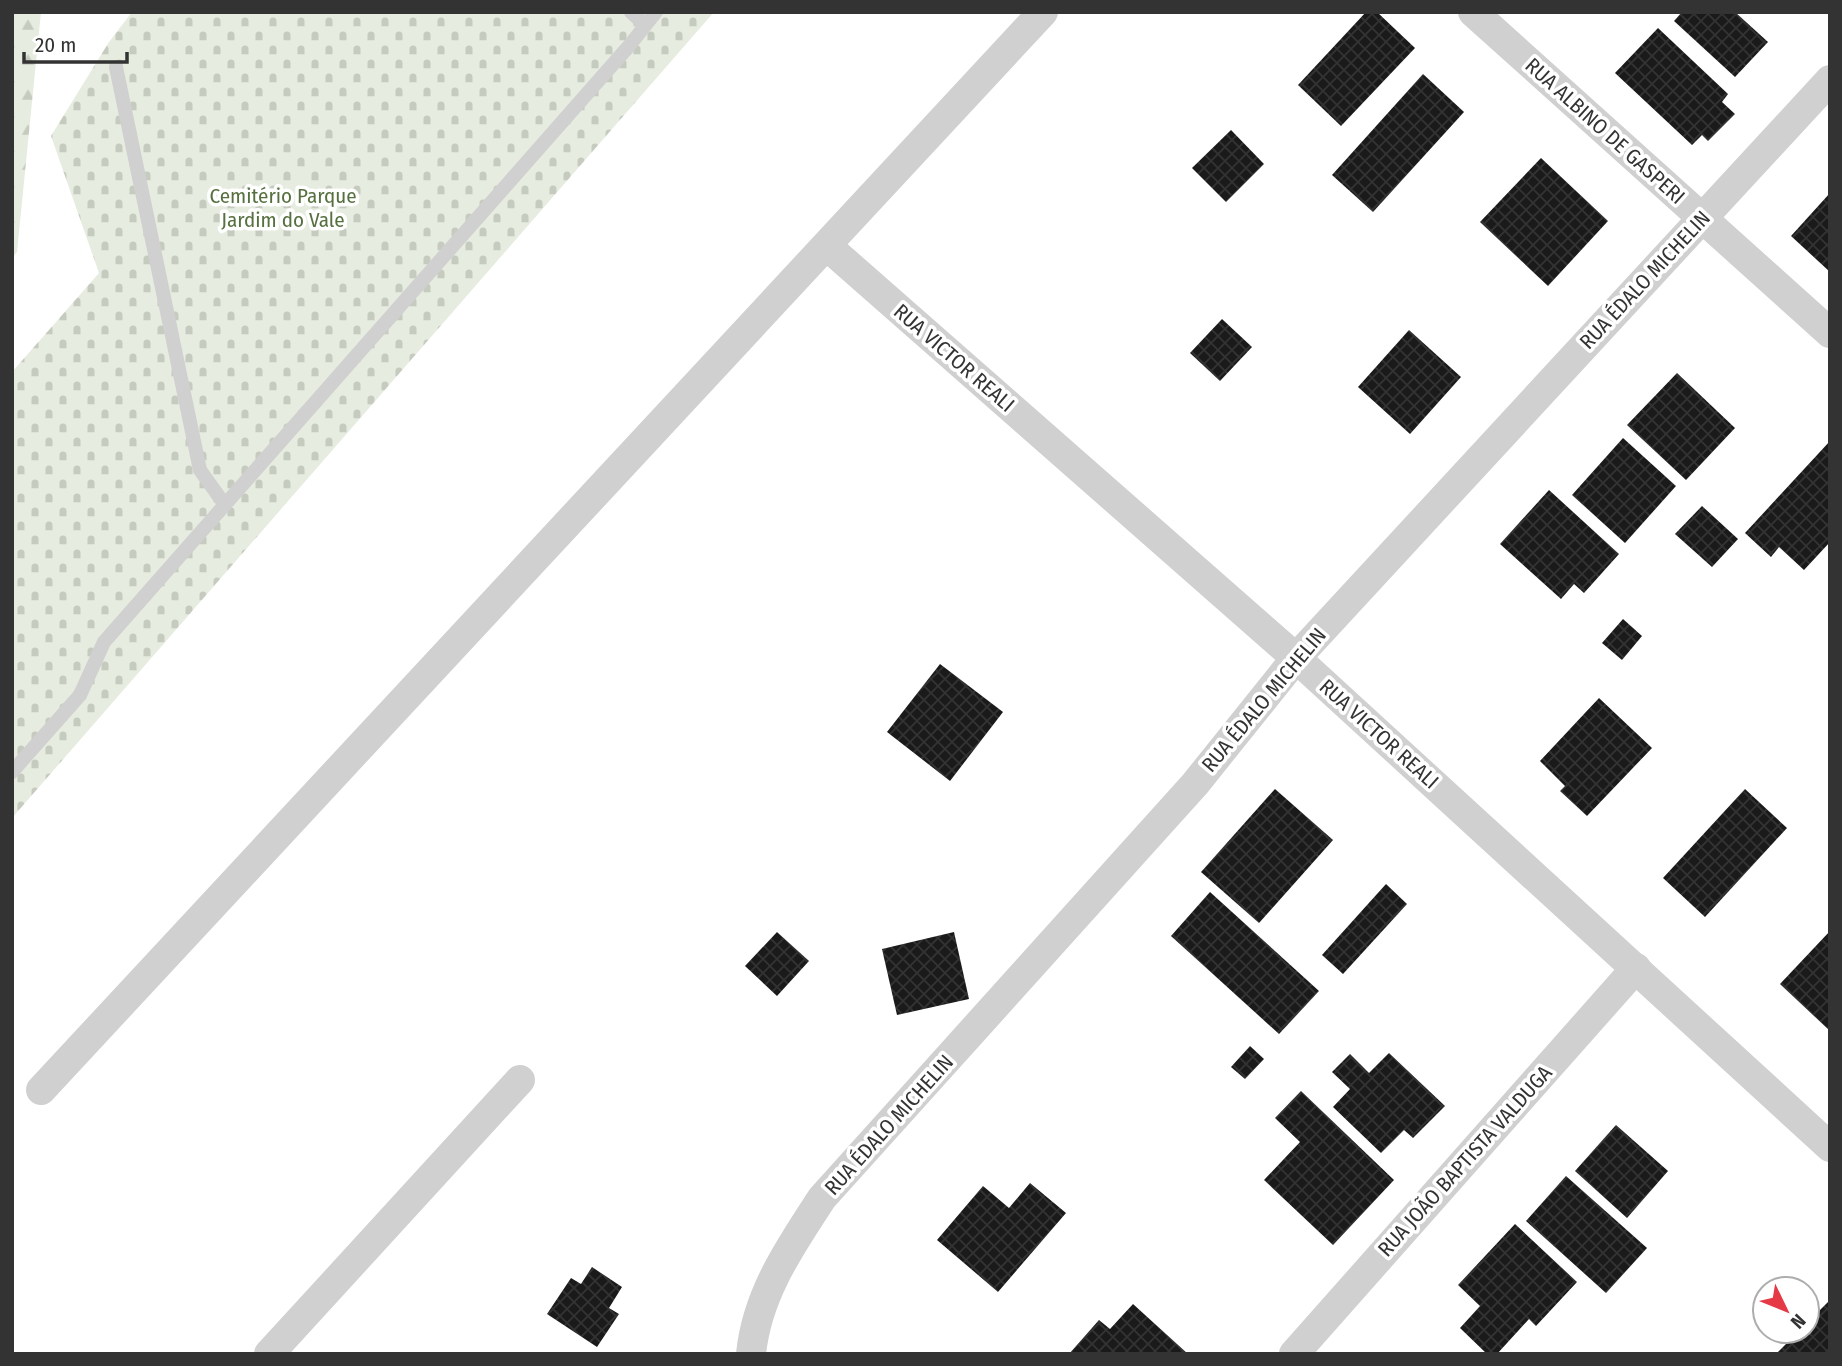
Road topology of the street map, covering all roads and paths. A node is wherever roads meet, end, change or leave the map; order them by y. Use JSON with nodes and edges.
{"nodes":[{"id":1,"x":631,"y":12,"type":"edge"},
{"id":2,"x":656,"y":12,"type":"edge"},
{"id":3,"x":1042,"y":12,"type":"edge"},
{"id":4,"x":1473,"y":12,"type":"edge"},
{"id":5,"x":645,"y":25,"type":"junction"},
{"id":6,"x":116,"y":67,"type":"dead end"},
{"id":7,"x":1830,"y":80,"type":"edge"},
{"id":8,"x":1702,"y":218,"type":"junction"},
{"id":9,"x":827,"y":246,"type":"junction"},
{"id":10,"x":1830,"y":333,"type":"edge"},
{"id":11,"x":225,"y":505,"type":"junction"},
{"id":12,"x":1296,"y":658,"type":"junction"},
{"id":13,"x":12,"y":772,"type":"edge"},
{"id":14,"x":1636,"y":968,"type":"junction"},
{"id":15,"x":520,"y":1080,"type":"dead end"},
{"id":16,"x":41,"y":1090,"type":"dead end"},
{"id":17,"x":1830,"y":1147,"type":"edge"},
{"id":18,"x":269,"y":1354,"type":"edge"},
{"id":19,"x":751,"y":1354,"type":"edge"},
{"id":20,"x":1294,"y":1354,"type":"edge"}],
"edges":[{"from":1,"to":5,"type":"lane"},
{"from":2,"to":5,"type":"lane"},
{"from":3,"to":9,"type":"street"},
{"from":4,"to":8,"type":"street","name":"RUA ALBINO DE GASPERI"},
{"from":5,"to":11,"type":"lane"},
{"from":6,"to":11,"type":"lane"},
{"from":7,"to":8,"type":"street","name":"RUA ÉDALO MICHELIN"},
{"from":8,"to":10,"type":"street","name":"RUA ALBINO DE GASPERI"},
{"from":8,"to":12,"type":"street","name":"RUA ÉDALO MICHELIN"},
{"from":9,"to":12,"type":"street","name":"RUA VICTOR REALI"},
{"from":9,"to":16,"type":"street"},
{"from":11,"to":13,"type":"lane"},
{"from":12,"to":14,"type":"street","name":"RUA VICTOR REALI"},
{"from":12,"to":19,"type":"street","name":"RUA ÉDALO MICHELIN"},
{"from":14,"to":17,"type":"street","name":"RUA VICTOR REALI"},
{"from":14,"to":20,"type":"street","name":"RUA JOÃO BAPTISTA VALDUGA"},
{"from":15,"to":18,"type":"street"}]}
